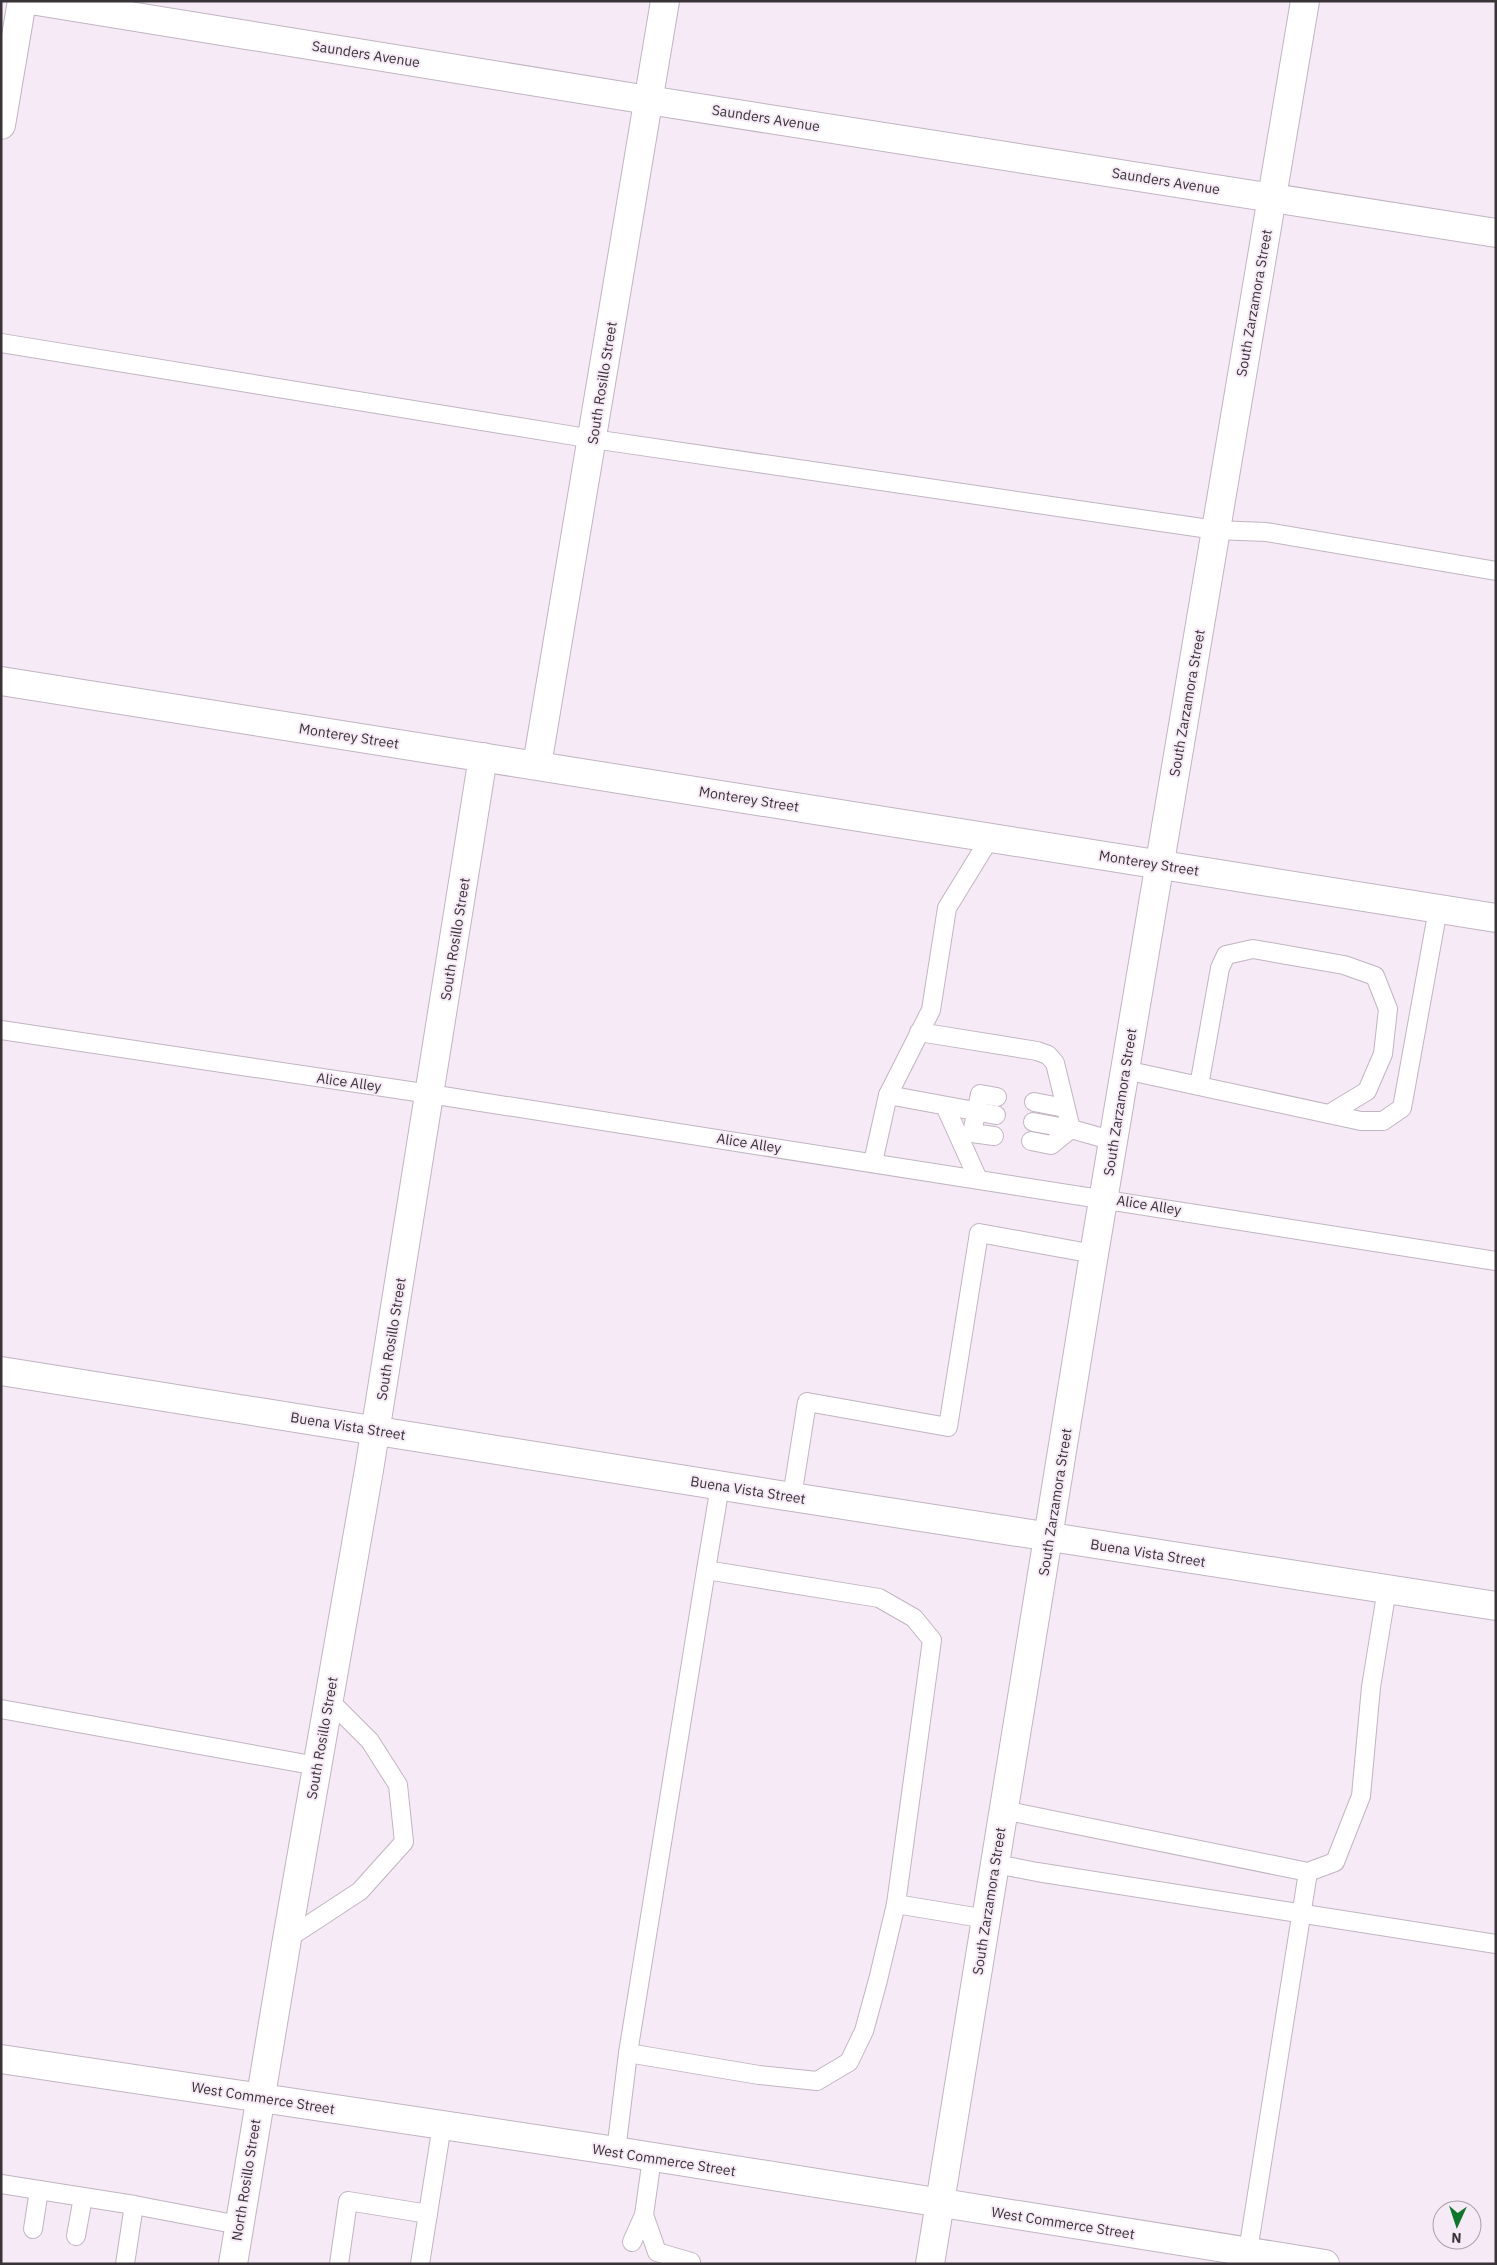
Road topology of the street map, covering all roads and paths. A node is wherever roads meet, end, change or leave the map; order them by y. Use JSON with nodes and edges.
{"nodes":[{"id":1,"x":22,"y":1,"type":"edge"},
{"id":2,"x":37,"y":1,"type":"edge"},
{"id":3,"x":665,"y":1,"type":"edge"},
{"id":4,"x":1305,"y":1,"type":"edge"},
{"id":5,"x":648,"y":100,"type":"junction"},
{"id":6,"x":1,"y":125,"type":"edge"},
{"id":7,"x":1272,"y":197,"type":"junction"},
{"id":8,"x":1496,"y":233,"type":"edge"},
{"id":9,"x":1,"y":343,"type":"edge"},
{"id":10,"x":593,"y":439,"type":"junction"},
{"id":11,"x":1216,"y":530,"type":"junction"},
{"id":12,"x":1496,"y":571,"type":"edge"},
{"id":13,"x":1,"y":681,"type":"edge"},
{"id":14,"x":483,"y":757,"type":"junction"},
{"id":15,"x":537,"y":765,"type":"junction"},
{"id":16,"x":990,"y":838,"type":"junction"},
{"id":17,"x":1160,"y":864,"type":"junction"},
{"id":18,"x":1438,"y":909,"type":"junction"},
{"id":19,"x":1496,"y":918,"type":"edge"},
{"id":20,"x":1,"y":1030,"type":"edge"},
{"id":21,"x":919,"y":1032,"type":"junction"},
{"id":22,"x":1125,"y":1070,"type":"junction"},
{"id":23,"x":1198,"y":1086,"type":"junction"},
{"id":24,"x":430,"y":1094,"type":"junction"},
{"id":25,"x":888,"y":1095,"type":"junction"},
{"id":26,"x":997,"y":1097,"type":"dead end"},
{"id":27,"x":1034,"y":1102,"type":"dead end"},
{"id":28,"x":945,"y":1106,"type":"junction"},
{"id":29,"x":1066,"y":1108,"type":"junction"},
{"id":30,"x":977,"y":1111,"type":"junction"},
{"id":31,"x":1329,"y":1114,"type":"junction"},
{"id":32,"x":996,"y":1115,"type":"dead end"},
{"id":33,"x":1033,"y":1122,"type":"dead end"},
{"id":34,"x":1071,"y":1129,"type":"junction"},
{"id":35,"x":994,"y":1136,"type":"dead end"},
{"id":36,"x":1114,"y":1141,"type":"junction"},
{"id":37,"x":1031,"y":1142,"type":"dead end"},
{"id":38,"x":873,"y":1162,"type":"junction"},
{"id":39,"x":978,"y":1179,"type":"junction"},
{"id":40,"x":1104,"y":1198,"type":"junction"},
{"id":41,"x":1094,"y":1254,"type":"junction"},
{"id":42,"x":1496,"y":1260,"type":"edge"},
{"id":43,"x":1,"y":1370,"type":"edge"},
{"id":44,"x":376,"y":1430,"type":"junction"},
{"id":45,"x":720,"y":1486,"type":"junction"},
{"id":46,"x":792,"y":1498,"type":"junction"},
{"id":47,"x":1049,"y":1538,"type":"junction"},
{"id":48,"x":706,"y":1570,"type":"junction"},
{"id":49,"x":1387,"y":1589,"type":"junction"},
{"id":50,"x":1496,"y":1606,"type":"edge"},
{"id":51,"x":328,"y":1699,"type":"junction"},
{"id":52,"x":1,"y":1709,"type":"edge"},
{"id":53,"x":317,"y":1766,"type":"junction"},
{"id":54,"x":1003,"y":1810,"type":"junction"},
{"id":55,"x":996,"y":1864,"type":"junction"},
{"id":56,"x":1308,"y":1872,"type":"junction"},
{"id":57,"x":896,"y":1904,"type":"junction"},
{"id":58,"x":1300,"y":1914,"type":"junction"},
{"id":59,"x":988,"y":1919,"type":"junction"},
{"id":60,"x":287,"y":1939,"type":"junction"},
{"id":61,"x":1496,"y":1944,"type":"edge"},
{"id":62,"x":628,"y":2053,"type":"junction"},
{"id":63,"x":1,"y":2058,"type":"edge"},
{"id":64,"x":260,"y":2097,"type":"junction"},
{"id":65,"x":442,"y":2125,"type":"junction"},
{"id":66,"x":616,"y":2151,"type":"junction"},
{"id":67,"x":652,"y":2158,"type":"junction"},
{"id":68,"x":1,"y":2184,"type":"edge"},
{"id":69,"x":39,"y":2190,"type":"junction"},
{"id":70,"x":83,"y":2197,"type":"junction"},
{"id":71,"x":940,"y":2204,"type":"junction"},
{"id":72,"x":134,"y":2205,"type":"junction"},
{"id":73,"x":428,"y":2214,"type":"junction"},
{"id":74,"x":644,"y":2215,"type":"junction"},
{"id":75,"x":239,"y":2225,"type":"junction"},
{"id":76,"x":33,"y":2229,"type":"dead end"},
{"id":77,"x":76,"y":2236,"type":"dead end"},
{"id":78,"x":632,"y":2242,"type":"dead end"},
{"id":79,"x":1248,"y":2251,"type":"junction"},
{"id":80,"x":694,"y":2263,"type":"edge"},
{"id":81,"x":125,"y":2264,"type":"edge"},
{"id":82,"x":233,"y":2264,"type":"edge"},
{"id":83,"x":339,"y":2264,"type":"edge"},
{"id":84,"x":420,"y":2264,"type":"edge"},
{"id":85,"x":930,"y":2264,"type":"edge"},
{"id":86,"x":1325,"y":2264,"type":"edge"}],
"edges":[{"from":1,"to":6,"type":"street"},
{"from":2,"to":5,"type":"street","name":"Saunders Avenue"},
{"from":3,"to":5,"type":"street","name":"South Rosillo Street"},
{"from":4,"to":7,"type":"street","name":"South Zarzamora Street"},
{"from":5,"to":7,"type":"street","name":"Saunders Avenue"},
{"from":5,"to":10,"type":"street","name":"South Rosillo Street"},
{"from":7,"to":8,"type":"street","name":"Saunders Avenue"},
{"from":7,"to":11,"type":"street","name":"South Zarzamora Street"},
{"from":9,"to":10,"type":"lane"},
{"from":10,"to":11,"type":"lane"},
{"from":10,"to":15,"type":"street","name":"South Rosillo Street"},
{"from":11,"to":12,"type":"lane"},
{"from":11,"to":17,"type":"street","name":"South Zarzamora Street"},
{"from":13,"to":14,"type":"street","name":"Monterey Street"},
{"from":14,"to":15,"type":"street","name":"Monterey Street"},
{"from":14,"to":24,"type":"street","name":"South Rosillo Street"},
{"from":15,"to":16,"type":"street","name":"Monterey Street"},
{"from":16,"to":17,"type":"street","name":"Monterey Street"},
{"from":16,"to":21,"type":"lane"},
{"from":17,"to":18,"type":"street","name":"Monterey Street"},
{"from":17,"to":22,"type":"street","name":"South Zarzamora Street"},
{"from":18,"to":19,"type":"street","name":"Monterey Street"},
{"from":18,"to":31,"type":"lane"},
{"from":20,"to":24,"type":"lane","name":"Alice Alley"},
{"from":21,"to":25,"type":"lane"},
{"from":21,"to":29,"type":"lane"},
{"from":22,"to":23,"type":"lane"},
{"from":22,"to":36,"type":"street","name":"South Zarzamora Street"},
{"from":23,"to":31,"type":"lane"},
{"from":23,"to":31,"type":"lane"},
{"from":24,"to":38,"type":"lane","name":"Alice Alley"},
{"from":24,"to":44,"type":"street","name":"South Rosillo Street"},
{"from":25,"to":28,"type":"lane"},
{"from":25,"to":38,"type":"lane"},
{"from":26,"to":30,"type":"lane"},
{"from":27,"to":29,"type":"lane"},
{"from":28,"to":30,"type":"lane"},
{"from":28,"to":39,"type":"lane"},
{"from":29,"to":34,"type":"lane"},
{"from":30,"to":32,"type":"lane"},
{"from":30,"to":35,"type":"lane"},
{"from":33,"to":34,"type":"lane"},
{"from":34,"to":36,"type":"lane"},
{"from":34,"to":37,"type":"lane"},
{"from":36,"to":40,"type":"street","name":"South Zarzamora Street"},
{"from":38,"to":39,"type":"lane","name":"Alice Alley"},
{"from":39,"to":40,"type":"lane","name":"Alice Alley"},
{"from":40,"to":41,"type":"street","name":"South Zarzamora Street"},
{"from":40,"to":42,"type":"lane","name":"Alice Alley"},
{"from":41,"to":46,"type":"lane"},
{"from":41,"to":47,"type":"street","name":"South Zarzamora Street"},
{"from":43,"to":44,"type":"street","name":"Buena Vista Street"},
{"from":44,"to":45,"type":"street","name":"Buena Vista Street"},
{"from":44,"to":51,"type":"street","name":"South Rosillo Street"},
{"from":45,"to":46,"type":"street","name":"Buena Vista Street"},
{"from":45,"to":48,"type":"lane"},
{"from":46,"to":47,"type":"street","name":"Buena Vista Street"},
{"from":47,"to":49,"type":"street","name":"Buena Vista Street"},
{"from":47,"to":54,"type":"street","name":"South Zarzamora Street"},
{"from":48,"to":57,"type":"lane"},
{"from":48,"to":62,"type":"lane"},
{"from":49,"to":50,"type":"street","name":"Buena Vista Street"},
{"from":49,"to":56,"type":"lane"},
{"from":51,"to":53,"type":"street","name":"South Rosillo Street"},
{"from":51,"to":60,"type":"lane"},
{"from":52,"to":53,"type":"lane"},
{"from":53,"to":60,"type":"street","name":"South Rosillo Street"},
{"from":54,"to":55,"type":"street","name":"South Zarzamora Street"},
{"from":54,"to":56,"type":"lane"},
{"from":55,"to":58,"type":"lane"},
{"from":55,"to":59,"type":"street","name":"South Zarzamora Street"},
{"from":56,"to":58,"type":"lane"},
{"from":57,"to":59,"type":"lane"},
{"from":57,"to":62,"type":"lane"},
{"from":58,"to":61,"type":"lane"},
{"from":58,"to":79,"type":"lane"},
{"from":59,"to":71,"type":"street","name":"South Zarzamora Street"},
{"from":60,"to":64,"type":"street","name":"South Rosillo Street"},
{"from":62,"to":66,"type":"lane"},
{"from":63,"to":64,"type":"street","name":"West Commerce Street"},
{"from":64,"to":65,"type":"street","name":"West Commerce Street"},
{"from":64,"to":75,"type":"street","name":"North Rosillo Street"},
{"from":65,"to":66,"type":"street","name":"West Commerce Street"},
{"from":65,"to":73,"type":"lane"},
{"from":66,"to":67,"type":"street","name":"West Commerce Street"},
{"from":67,"to":71,"type":"street","name":"West Commerce Street"},
{"from":67,"to":74,"type":"lane"},
{"from":68,"to":69,"type":"lane"},
{"from":69,"to":70,"type":"lane"},
{"from":69,"to":76,"type":"lane"},
{"from":70,"to":72,"type":"lane"},
{"from":70,"to":77,"type":"lane"},
{"from":71,"to":79,"type":"street","name":"West Commerce Street"},
{"from":71,"to":85,"type":"street","name":"South Zarzamora Street"},
{"from":72,"to":75,"type":"lane"},
{"from":72,"to":81,"type":"lane"},
{"from":73,"to":83,"type":"lane"},
{"from":73,"to":84,"type":"lane"},
{"from":74,"to":78,"type":"lane"},
{"from":74,"to":80,"type":"lane"},
{"from":75,"to":82,"type":"street","name":"North Rosillo Street"},
{"from":79,"to":86,"type":"street","name":"West Commerce Street"}]}
